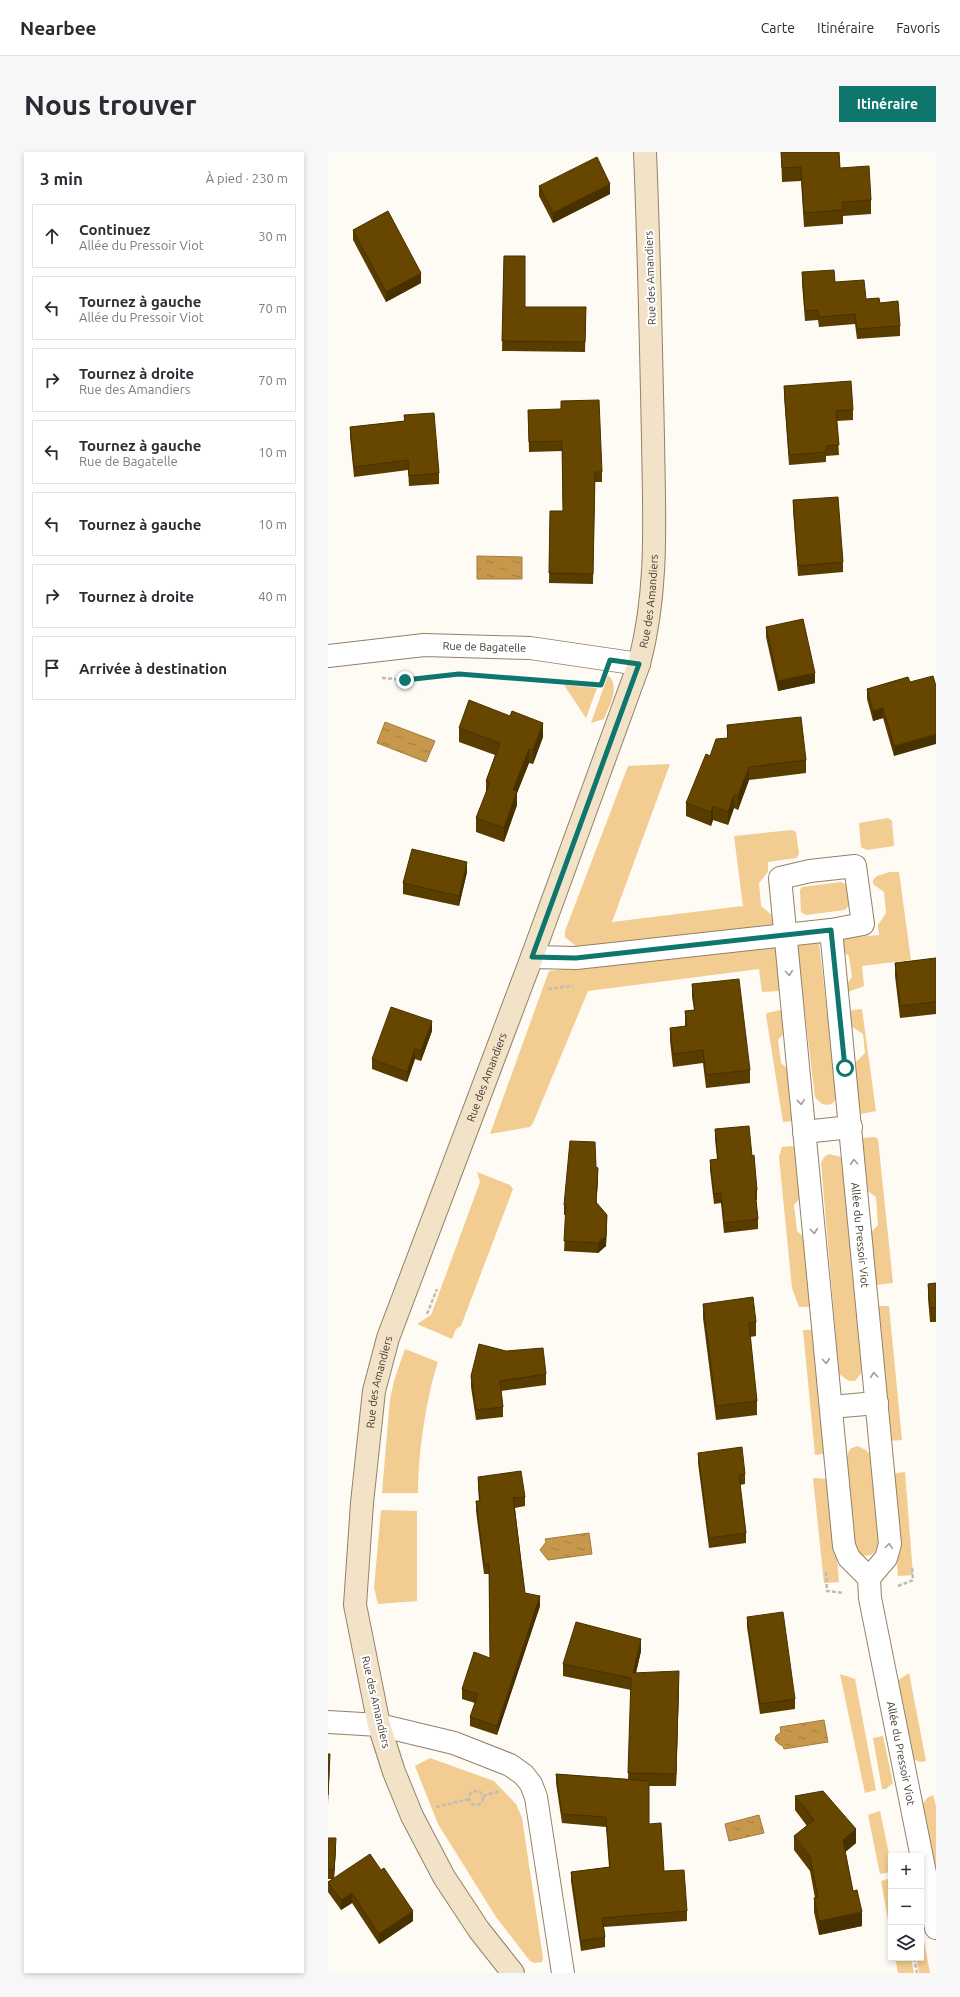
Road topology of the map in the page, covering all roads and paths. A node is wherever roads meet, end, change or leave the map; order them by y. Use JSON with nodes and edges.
{"nodes":[{"id":1,"x":645,"y":152,"type":"edge"},
{"id":2,"x":328,"y":656,"type":"edge"},
{"id":3,"x":639,"y":664,"type":"junction"},
{"id":4,"x":459,"y":674,"type":"dead end"},
{"id":5,"x":475,"y":675,"type":"dead end"},
{"id":6,"x":376,"y":678,"type":"dead end"},
{"id":7,"x":570,"y":682,"type":"dead end"},
{"id":8,"x":831,"y":930,"type":"junction"},
{"id":9,"x":786,"y":934,"type":"junction"},
{"id":10,"x":532,"y":957,"type":"junction"},
{"id":11,"x":851,"y":1127,"type":"junction"},
{"id":12,"x":804,"y":1132,"type":"junction"},
{"id":13,"x":877,"y":1403,"type":"junction"},
{"id":14,"x":831,"y":1408,"type":"junction"},
{"id":15,"x":869,"y":1578,"type":"junction"},
{"id":16,"x":328,"y":1722,"type":"edge"},
{"id":17,"x":380,"y":1725,"type":"junction"},
{"id":18,"x":469,"y":1798,"type":"junction"},
{"id":19,"x":412,"y":1816,"type":"junction"},
{"id":20,"x":936,"y":1928,"type":"edge"},
{"id":21,"x":915,"y":1961,"type":"edge"},
{"id":22,"x":512,"y":1973,"type":"edge"},
{"id":23,"x":563,"y":1973,"type":"edge"},
{"id":24,"x":917,"y":1973,"type":"edge"}],
"edges":[{"from":1,"to":3,"type":"street","name":"Rue des Amandiers"},
{"from":2,"to":3,"type":"street","name":"Rue de Bagatelle"},
{"from":3,"to":10,"type":"street","name":"Rue des Amandiers"},
{"from":4,"to":6,"type":"path"},
{"from":5,"to":7,"type":"path"},
{"from":8,"to":9,"type":"street"},
{"from":8,"to":9,"type":"street"},
{"from":8,"to":11,"type":"street","name":"Allée du Pressoir Viot"},
{"from":9,"to":10,"type":"street"},
{"from":9,"to":12,"type":"street","one_way":true},
{"from":10,"to":17,"type":"street","name":"Rue des Amandiers"},
{"from":11,"to":12,"type":"street"},
{"from":13,"to":11,"type":"street","name":"Allée du Pressoir Viot","one_way":true},
{"from":12,"to":14,"type":"street","one_way":true},
{"from":13,"to":14,"type":"street"},
{"from":15,"to":13,"type":"street","name":"Allée du Pressoir Viot","one_way":true},
{"from":14,"to":15,"type":"street"},
{"from":15,"to":20,"type":"street","name":"Allée du Pressoir Viot"},
{"from":16,"to":17,"type":"street"},
{"from":17,"to":19,"type":"street","name":"Rue des Amandiers"},
{"from":17,"to":23,"type":"street"},
{"from":18,"to":18,"type":"path"},
{"from":18,"to":19,"type":"path"},
{"from":19,"to":22,"type":"street","name":"Rue des Amandiers"},
{"from":21,"to":24,"type":"path"}]}
